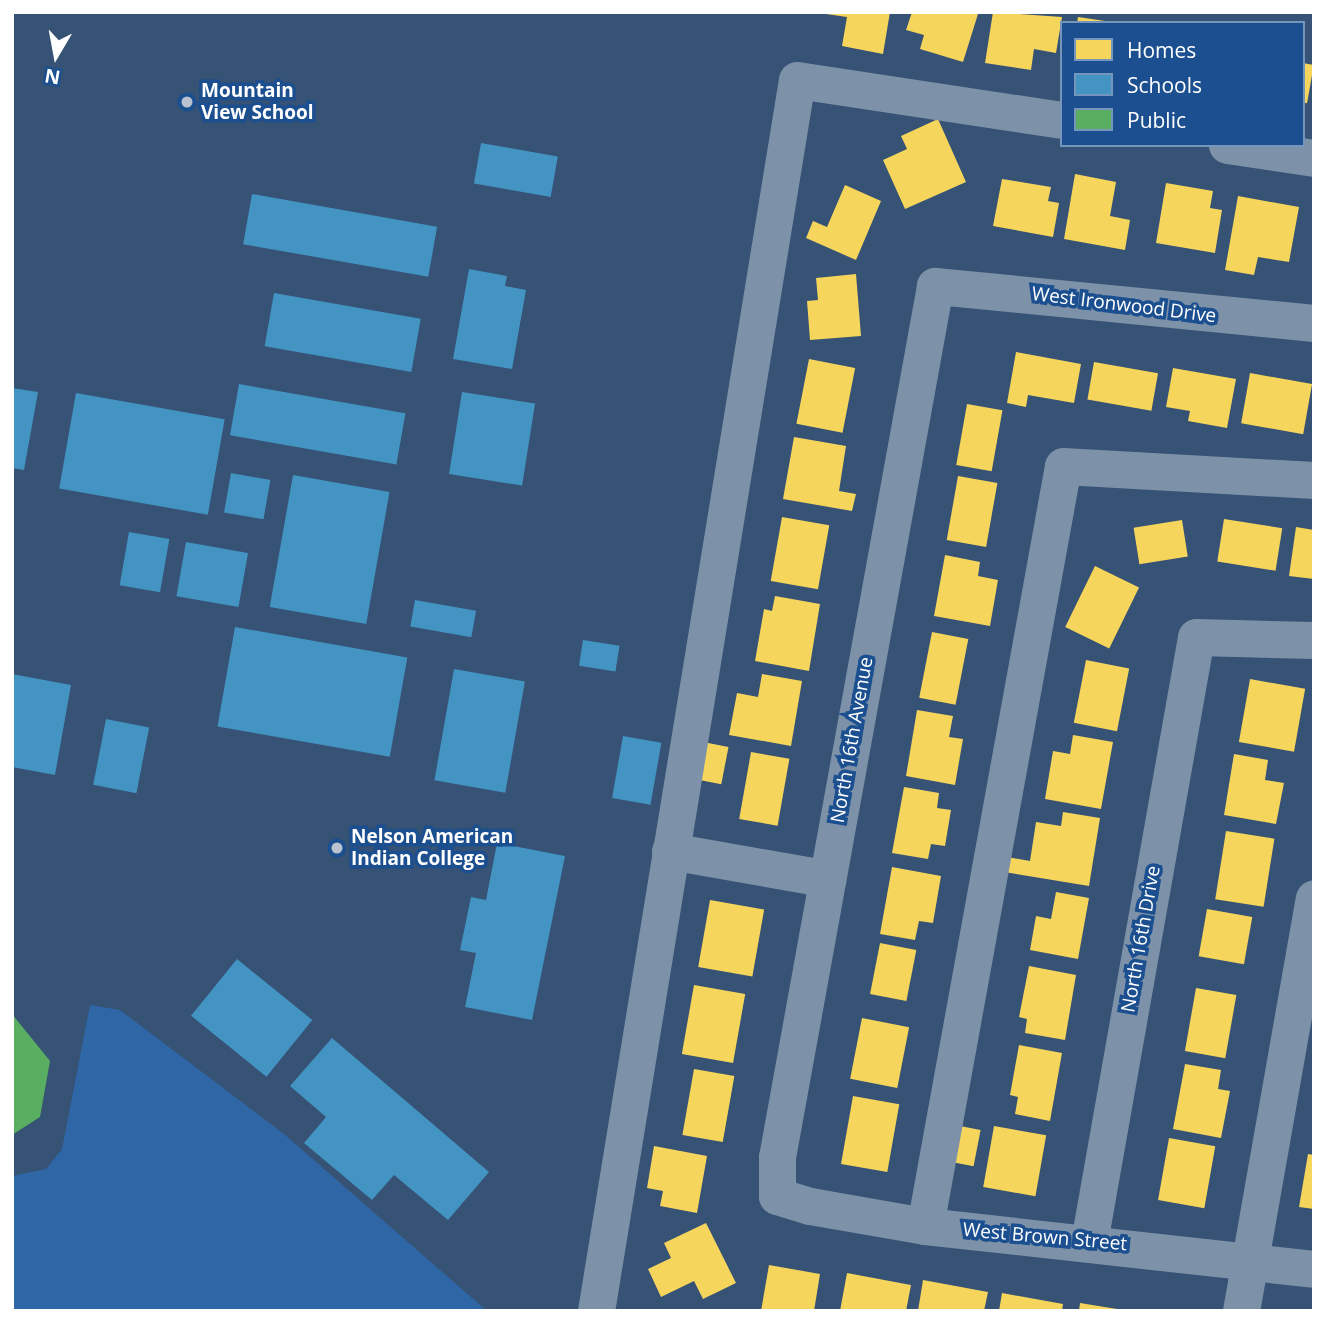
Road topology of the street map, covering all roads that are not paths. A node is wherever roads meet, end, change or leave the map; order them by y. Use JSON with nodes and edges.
{"nodes":[{"id":1,"x":1060,"y":120,"type":"edge"},
{"id":2,"x":1240,"y":147,"type":"edge"},
{"id":3,"x":1314,"y":158,"type":"edge"},
{"id":4,"x":934,"y":286,"type":"joint"},
{"id":5,"x":1314,"y":323,"type":"edge"},
{"id":6,"x":1314,"y":480,"type":"edge"},
{"id":7,"x":1314,"y":640,"type":"edge"},
{"id":8,"x":670,"y":851,"type":"junction"},
{"id":9,"x":828,"y":879,"type":"junction"},
{"id":10,"x":1314,"y":898,"type":"edge"},
{"id":11,"x":777,"y":1196,"type":"joint"},
{"id":12,"x":925,"y":1226,"type":"junction"},
{"id":13,"x":1089,"y":1242,"type":"junction"},
{"id":14,"x":1250,"y":1259,"type":"junction"},
{"id":15,"x":1314,"y":1269,"type":"edge"},
{"id":16,"x":596,"y":1311,"type":"edge"},
{"id":17,"x":1241,"y":1311,"type":"edge"}],
"edges":[{"from":1,"to":8,"type":"street"},
{"from":2,"to":3,"type":"street"},
{"from":4,"to":5,"type":"street","name":"West Ironwood Drive"},
{"from":4,"to":9,"type":"street","name":"North 16th Avenue"},
{"from":6,"to":12,"type":"street"},
{"from":7,"to":13,"type":"street","name":"North 16th Drive"},
{"from":8,"to":9,"type":"street"},
{"from":8,"to":16,"type":"street"},
{"from":9,"to":11,"type":"street","name":"North 16th Avenue"},
{"from":10,"to":14,"type":"street"},
{"from":11,"to":12,"type":"street","name":"West Brown Street"},
{"from":12,"to":13,"type":"street","name":"West Brown Street"},
{"from":13,"to":14,"type":"street","name":"West Brown Street"},
{"from":14,"to":15,"type":"street","name":"West Brown Street"},
{"from":14,"to":17,"type":"street"}]}
